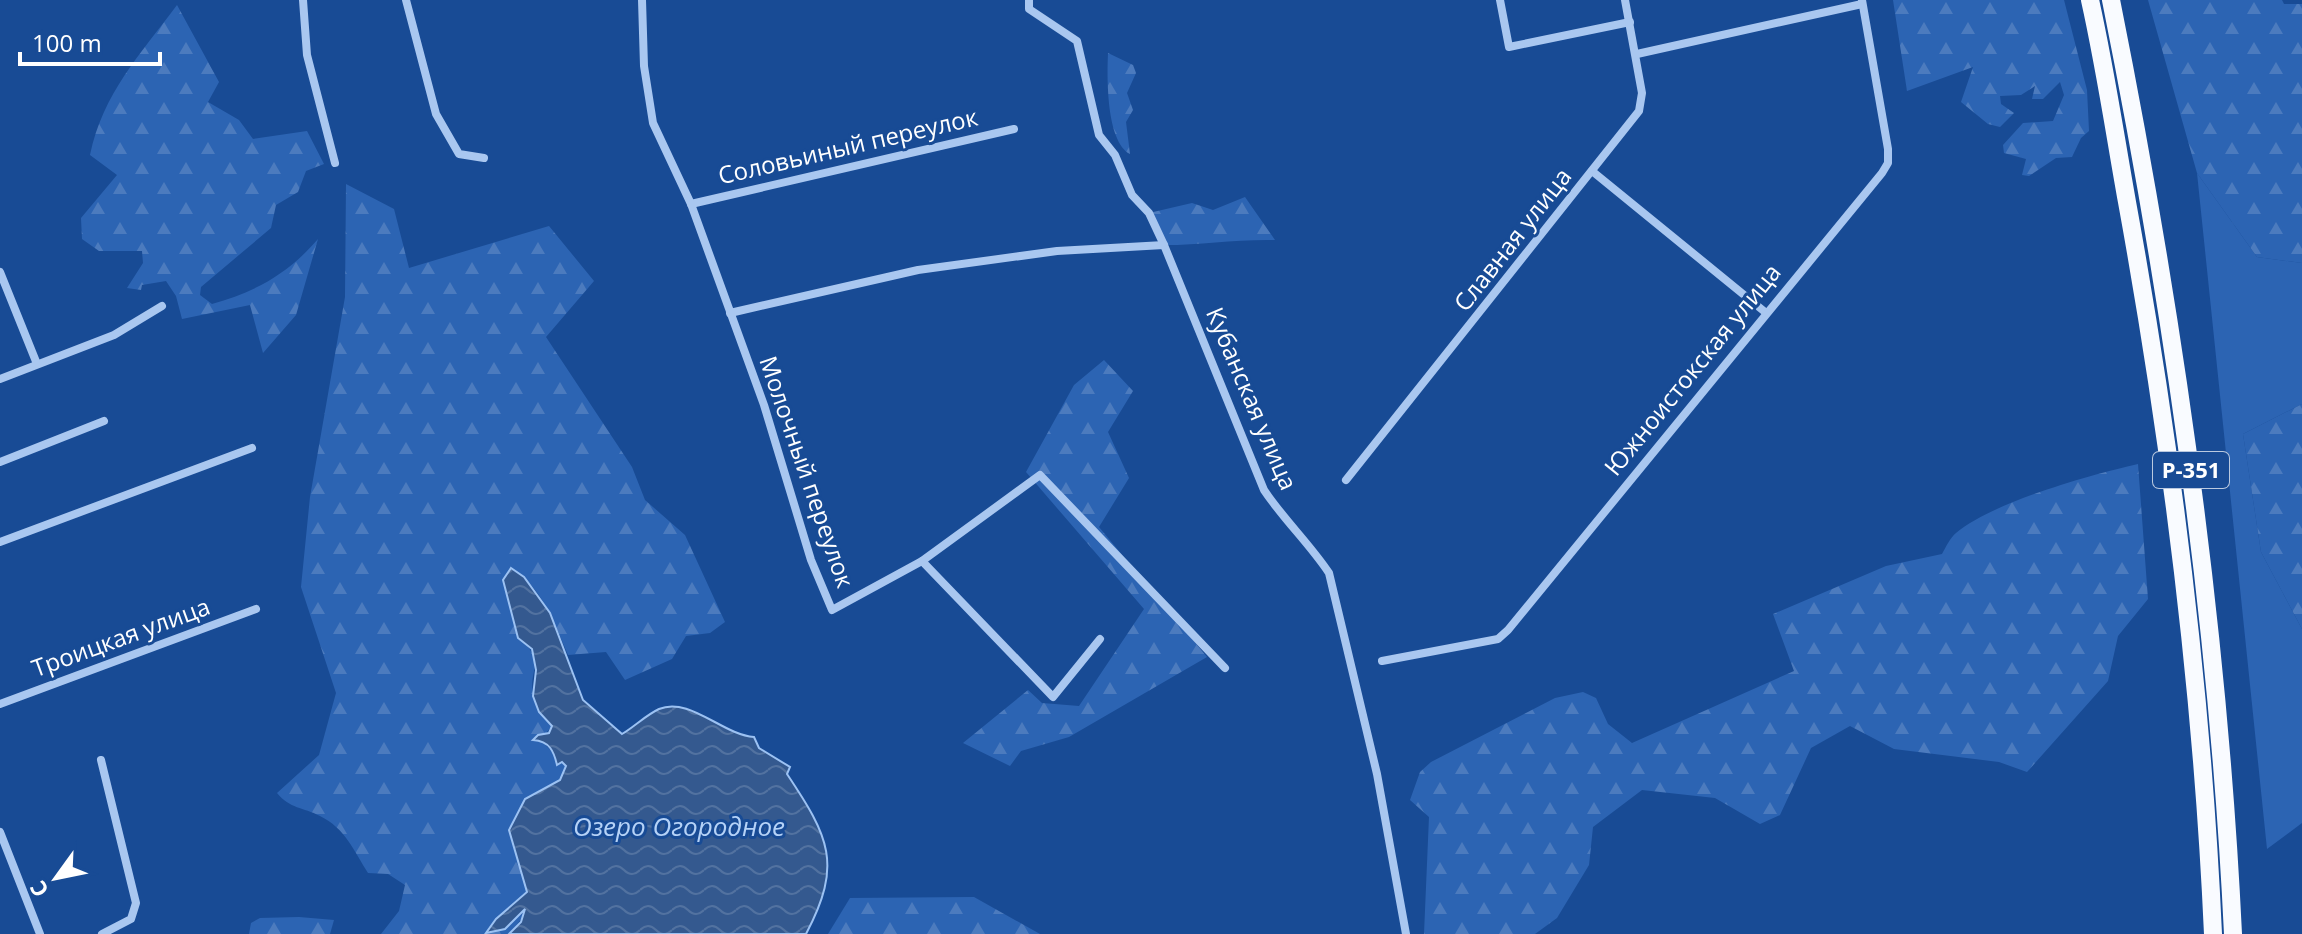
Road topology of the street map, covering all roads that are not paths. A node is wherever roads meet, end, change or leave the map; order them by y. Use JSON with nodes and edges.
{"nodes":[{"id":1,"x":303,"y":0,"type":"edge"},
{"id":2,"x":406,"y":0,"type":"edge"},
{"id":3,"x":642,"y":0,"type":"edge"},
{"id":4,"x":1029,"y":0,"type":"edge"},
{"id":5,"x":1500,"y":0,"type":"edge"},
{"id":6,"x":1625,"y":0,"type":"edge"},
{"id":7,"x":2090,"y":0,"type":"edge"},
{"id":8,"x":2111,"y":0,"type":"edge"},
{"id":9,"x":1862,"y":2,"type":"edge"},
{"id":10,"x":1630,"y":22,"type":"junction"},
{"id":11,"x":1637,"y":54,"type":"junction"},
{"id":12,"x":1014,"y":129,"type":"dead end"},
{"id":13,"x":484,"y":158,"type":"dead end"},
{"id":14,"x":335,"y":163,"type":"dead end"},
{"id":15,"x":1592,"y":171,"type":"junction"},
{"id":16,"x":691,"y":204,"type":"junction"},
{"id":17,"x":1164,"y":245,"type":"junction"},
{"id":18,"x":0,"y":272,"type":"edge"},
{"id":19,"x":162,"y":306,"type":"dead end"},
{"id":20,"x":1765,"y":312,"type":"junction"},
{"id":21,"x":730,"y":313,"type":"junction"},
{"id":22,"x":37,"y":364,"type":"junction"},
{"id":23,"x":0,"y":379,"type":"edge"},
{"id":24,"x":104,"y":421,"type":"dead end"},
{"id":25,"x":252,"y":448,"type":"dead end"},
{"id":26,"x":0,"y":462,"type":"edge"},
{"id":27,"x":1346,"y":480,"type":"dead end"},
{"id":28,"x":0,"y":542,"type":"edge"},
{"id":29,"x":922,"y":561,"type":"junction"},
{"id":30,"x":256,"y":609,"type":"dead end"},
{"id":31,"x":1100,"y":639,"type":"dead end"},
{"id":32,"x":1382,"y":661,"type":"dead end"},
{"id":33,"x":1225,"y":668,"type":"dead end"},
{"id":34,"x":0,"y":704,"type":"edge"},
{"id":35,"x":101,"y":760,"type":"dead end"},
{"id":36,"x":0,"y":832,"type":"edge"},
{"id":37,"x":40,"y":934,"type":"edge"},
{"id":38,"x":102,"y":934,"type":"edge"},
{"id":39,"x":1406,"y":934,"type":"edge"},
{"id":40,"x":2213,"y":934,"type":"edge"},
{"id":41,"x":2233,"y":934,"type":"edge"}],
"edges":[{"from":1,"to":14,"type":"street"},
{"from":2,"to":13,"type":"street"},
{"from":3,"to":16,"type":"street","name":"Молочный переулок"},
{"from":4,"to":17,"type":"street","name":"Кубанская улица"},
{"from":5,"to":10,"type":"street"},
{"from":6,"to":10,"type":"street","name":"Славная улица"},
{"from":7,"to":40,"type":"highway","number":"Р-351"},
{"from":8,"to":41,"type":"highway","number":"Р-351"},
{"from":9,"to":11,"type":"street"},
{"from":9,"to":20,"type":"street","name":"Южноистокская улица"},
{"from":10,"to":11,"type":"street","name":"Славная улица"},
{"from":11,"to":15,"type":"street","name":"Славная улица"},
{"from":12,"to":16,"type":"street","name":"Соловьиный переулок"},
{"from":15,"to":20,"type":"street"},
{"from":15,"to":27,"type":"street","name":"Славная улица"},
{"from":16,"to":21,"type":"street","name":"Молочный переулок"},
{"from":17,"to":21,"type":"street"},
{"from":17,"to":39,"type":"street","name":"Кубанская улица"},
{"from":18,"to":22,"type":"street"},
{"from":19,"to":22,"type":"street"},
{"from":20,"to":32,"type":"street","name":"Южноистокская улица"},
{"from":21,"to":29,"type":"street","name":"Молочный переулок"},
{"from":22,"to":23,"type":"street"},
{"from":24,"to":26,"type":"street"},
{"from":25,"to":28,"type":"street"},
{"from":29,"to":31,"type":"street"},
{"from":29,"to":33,"type":"street"},
{"from":30,"to":34,"type":"street","name":"Троицкая улица"},
{"from":35,"to":38,"type":"street"},
{"from":36,"to":37,"type":"street"}]}
